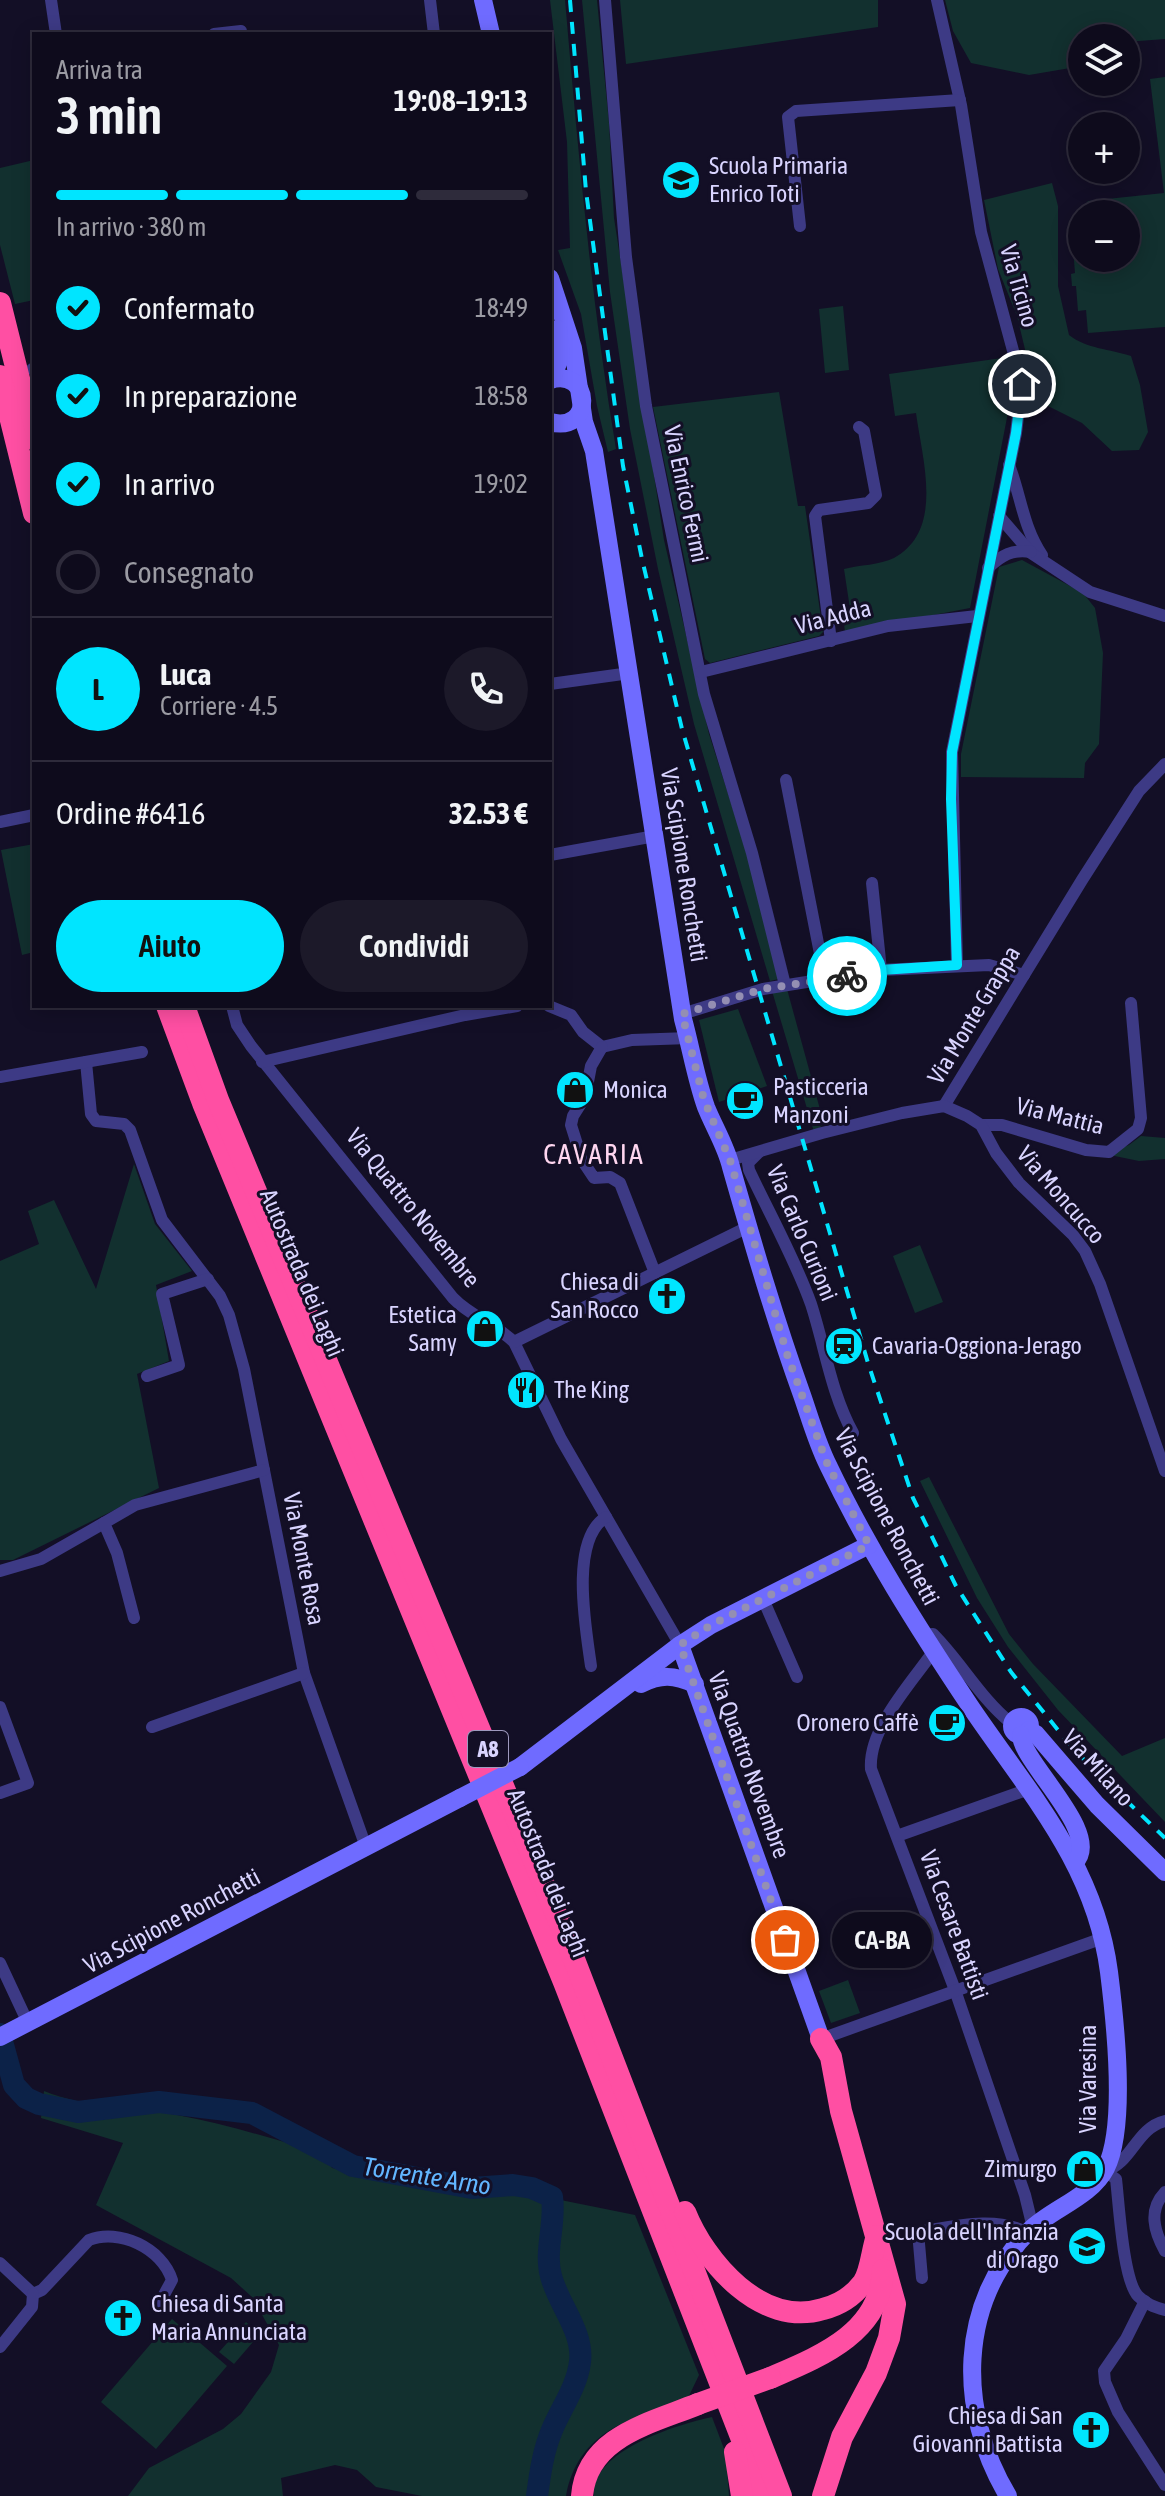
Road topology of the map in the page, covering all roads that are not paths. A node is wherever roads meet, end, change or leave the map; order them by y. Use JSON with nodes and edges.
{"nodes":[{"id":1,"x":51,"y":0,"type":"edge"},
{"id":2,"x":430,"y":0,"type":"edge"},
{"id":3,"x":483,"y":0,"type":"edge"},
{"id":4,"x":605,"y":0,"type":"edge"},
{"id":5,"x":937,"y":0,"type":"edge"},
{"id":6,"x":241,"y":31,"type":"dead end"},
{"id":7,"x":56,"y":32,"type":"edge"},
{"id":8,"x":232,"y":32,"type":"edge"},
{"id":9,"x":434,"y":32,"type":"edge"},
{"id":10,"x":491,"y":32,"type":"edge"},
{"id":11,"x":960,"y":100,"type":"junction"},
{"id":12,"x":800,"y":226,"type":"dead end"},
{"id":13,"x":552,"y":285,"type":"edge"},
{"id":14,"x":557,"y":302,"type":"junction"},
{"id":15,"x":0,"y":303,"type":"edge"},
{"id":16,"x":0,"y":376,"type":"edge"},
{"id":17,"x":552,"y":376,"type":"edge"},
{"id":18,"x":552,"y":380,"type":"edge"},
{"id":19,"x":583,"y":397,"type":"junction"},
{"id":20,"x":553,"y":423,"type":"edge"},
{"id":21,"x":859,"y":427,"type":"dead end"},
{"id":22,"x":32,"y":431,"type":"edge"},
{"id":23,"x":1009,"y":465,"type":"junction"},
{"id":24,"x":596,"y":468,"type":"junction"},
{"id":25,"x":1002,"y":500,"type":"junction"},
{"id":26,"x":32,"y":505,"type":"edge"},
{"id":27,"x":999,"y":516,"type":"junction"},
{"id":28,"x":1025,"y":524,"type":"junction"},
{"id":29,"x":1031,"y":553,"type":"junction"},
{"id":30,"x":1046,"y":561,"type":"junction"},
{"id":31,"x":988,"y":568,"type":"junction"},
{"id":32,"x":977,"y":616,"type":"junction"},
{"id":33,"x":1165,"y":616,"type":"edge"},
{"id":34,"x":831,"y":641,"type":"junction"},
{"id":35,"x":701,"y":672,"type":"junction"},
{"id":36,"x":630,"y":673,"type":"junction"},
{"id":37,"x":552,"y":684,"type":"edge"},
{"id":38,"x":1165,"y":764,"type":"edge"},
{"id":39,"x":786,"y":780,"type":"dead end"},
{"id":40,"x":32,"y":815,"type":"edge"},
{"id":41,"x":0,"y":822,"type":"edge"},
{"id":42,"x":655,"y":836,"type":"junction"},
{"id":43,"x":552,"y":855,"type":"edge"},
{"id":44,"x":872,"y":883,"type":"dead end"},
{"id":45,"x":957,"y":965,"type":"junction"},
{"id":46,"x":881,"y":970,"type":"junction"},
{"id":47,"x":1024,"y":975,"type":"junction"},
{"id":48,"x":825,"y":979,"type":"junction"},
{"id":49,"x":785,"y":985,"type":"junction"},
{"id":50,"x":1131,"y":1003,"type":"dead end"},
{"id":51,"x":552,"y":1007,"type":"edge"},
{"id":52,"x":168,"y":1008,"type":"edge"},
{"id":53,"x":185,"y":1008,"type":"edge"},
{"id":54,"x":233,"y":1008,"type":"edge"},
{"id":55,"x":490,"y":1008,"type":"edge"},
{"id":56,"x":464,"y":1010,"type":"edge"},
{"id":57,"x":682,"y":1014,"type":"junction"},
{"id":58,"x":689,"y":1038,"type":"junction"},
{"id":59,"x":602,"y":1047,"type":"junction"},
{"id":60,"x":142,"y":1052,"type":"dead end"},
{"id":61,"x":86,"y":1062,"type":"junction"},
{"id":62,"x":262,"y":1062,"type":"junction"},
{"id":63,"x":0,"y":1077,"type":"edge"},
{"id":64,"x":944,"y":1106,"type":"junction"},
{"id":65,"x":981,"y":1125,"type":"junction"},
{"id":66,"x":765,"y":1148,"type":"junction"},
{"id":67,"x":730,"y":1160,"type":"junction"},
{"id":68,"x":748,"y":1227,"type":"junction"},
{"id":69,"x":655,"y":1273,"type":"junction"},
{"id":70,"x":208,"y":1279,"type":"junction"},
{"id":71,"x":514,"y":1342,"type":"junction"},
{"id":72,"x":147,"y":1376,"type":"dead end"},
{"id":73,"x":853,"y":1433,"type":"dead end"},
{"id":74,"x":264,"y":1470,"type":"junction"},
{"id":75,"x":1165,"y":1471,"type":"edge"},
{"id":76,"x":606,"y":1517,"type":"junction"},
{"id":77,"x":104,"y":1523,"type":"junction"},
{"id":78,"x":869,"y":1545,"type":"junction"},
{"id":79,"x":0,"y":1571,"type":"edge"},
{"id":80,"x":763,"y":1599,"type":"junction"},
{"id":81,"x":134,"y":1618,"type":"dead end"},
{"id":82,"x":928,"y":1644,"type":"junction"},
{"id":83,"x":680,"y":1645,"type":"junction"},
{"id":84,"x":591,"y":1666,"type":"dead end"},
{"id":85,"x":304,"y":1673,"type":"junction"},
{"id":86,"x":797,"y":1677,"type":"dead end"},
{"id":87,"x":695,"y":1684,"type":"junction"},
{"id":88,"x":606,"y":1702,"type":"junction"},
{"id":89,"x":0,"y":1707,"type":"edge"},
{"id":90,"x":152,"y":1727,"type":"dead end"},
{"id":91,"x":1020,"y":1730,"type":"junction"},
{"id":92,"x":1029,"y":1789,"type":"junction"},
{"id":93,"x":0,"y":1793,"type":"edge"},
{"id":94,"x":897,"y":1836,"type":"junction"},
{"id":95,"x":366,"y":1847,"type":"junction"},
{"id":96,"x":1075,"y":1862,"type":"junction"},
{"id":97,"x":1165,"y":1872,"type":"edge"},
{"id":98,"x":562,"y":1928,"type":"junction"},
{"id":99,"x":1103,"y":1938,"type":"junction"},
{"id":100,"x":0,"y":1963,"type":"edge"},
{"id":101,"x":955,"y":1990,"type":"junction"},
{"id":102,"x":23,"y":2025,"type":"junction"},
{"id":103,"x":0,"y":2037,"type":"edge"},
{"id":104,"x":821,"y":2039,"type":"junction"},
{"id":105,"x":1165,"y":2121,"type":"edge"},
{"id":106,"x":1105,"y":2171,"type":"junction"},
{"id":107,"x":644,"y":2186,"type":"junction"},
{"id":108,"x":1165,"y":2192,"type":"edge"},
{"id":109,"x":1030,"y":2230,"type":"junction"},
{"id":110,"x":880,"y":2246,"type":"junction"},
{"id":111,"x":1165,"y":2251,"type":"edge"},
{"id":112,"x":0,"y":2263,"type":"edge"},
{"id":113,"x":922,"y":2278,"type":"dead end"},
{"id":114,"x":33,"y":2294,"type":"junction"},
{"id":115,"x":1145,"y":2301,"type":"junction"},
{"id":116,"x":159,"y":2304,"type":"dead end"},
{"id":117,"x":1165,"y":2310,"type":"edge"},
{"id":118,"x":0,"y":2347,"type":"edge"},
{"id":119,"x":1165,"y":2485,"type":"edge"},
{"id":120,"x":582,"y":2496,"type":"edge"},
{"id":121,"x":742,"y":2496,"type":"edge"},
{"id":122,"x":764,"y":2496,"type":"edge"},
{"id":123,"x":781,"y":2496,"type":"edge"},
{"id":124,"x":823,"y":2496,"type":"edge"},
{"id":125,"x":1008,"y":2496,"type":"edge"}],
"edges":[{"from":1,"to":7,"type":"street"},
{"from":2,"to":9,"type":"street"},
{"from":3,"to":10,"type":"main road"},
{"from":4,"to":35,"type":"street","name":"Via Enrico Fermi"},
{"from":5,"to":11,"type":"street","name":"Via Ticino"},
{"from":6,"to":8,"type":"street"},
{"from":11,"to":12,"type":"street"},
{"from":11,"to":23,"type":"street","name":"Via Ticino"},
{"from":13,"to":14,"type":"main road","name":"Via Scipione Ronchetti"},
{"from":14,"to":17,"type":"main road","name":"Via Scipione Ronchetti"},
{"from":14,"to":19,"type":"main road","name":"Via Scipione Ronchetti"},
{"from":15,"to":22,"type":"highway"},
{"from":16,"to":26,"type":"highway"},
{"from":18,"to":19,"type":"main road"},
{"from":19,"to":20,"type":"main road"},
{"from":19,"to":24,"type":"main road","name":"Via Scipione Ronchetti"},
{"from":20,"to":24,"type":"main road","name":"Via Scipione Ronchetti"},
{"from":21,"to":34,"type":"street"},
{"from":23,"to":25,"type":"street","name":"Via Ticino"},
{"from":23,"to":28,"type":"street"},
{"from":24,"to":36,"type":"main road","name":"Via Scipione Ronchetti"},
{"from":25,"to":27,"type":"street","name":"Via Ticino"},
{"from":25,"to":28,"type":"street"},
{"from":27,"to":29,"type":"street"},
{"from":27,"to":31,"type":"street","name":"Via Ticino"},
{"from":28,"to":30,"type":"street"},
{"from":29,"to":30,"type":"street"},
{"from":29,"to":31,"type":"street"},
{"from":30,"to":33,"type":"street"},
{"from":31,"to":32,"type":"street","name":"Via Ticino"},
{"from":32,"to":34,"type":"street","name":"Via Adda"},
{"from":32,"to":45,"type":"street","name":"Via Ticino"},
{"from":34,"to":35,"type":"street","name":"Via Adda"},
{"from":35,"to":49,"type":"street","name":"Via Enrico Fermi"},
{"from":36,"to":37,"type":"street"},
{"from":36,"to":42,"type":"main road","name":"Via Scipione Ronchetti"},
{"from":38,"to":47,"type":"street","name":"Via Monte Grappa"},
{"from":39,"to":48,"type":"street"},
{"from":40,"to":41,"type":"street"},
{"from":42,"to":43,"type":"street"},
{"from":42,"to":57,"type":"main road","name":"Via Scipione Ronchetti"},
{"from":44,"to":46,"type":"street"},
{"from":45,"to":46,"type":"street"},
{"from":45,"to":47,"type":"street"},
{"from":46,"to":48,"type":"street"},
{"from":47,"to":64,"type":"street","name":"Via Monte Grappa"},
{"from":48,"to":49,"type":"street"},
{"from":49,"to":57,"type":"street"},
{"from":50,"to":65,"type":"street","name":"Via Mattia"},
{"from":51,"to":59,"type":"street"},
{"from":52,"to":107,"type":"highway","name":"Autostrada dei Laghi","number":"A8"},
{"from":53,"to":98,"type":"highway","name":"Autostrada dei Laghi","number":"A8"},
{"from":54,"to":62,"type":"street","name":"Via Quattro Novembre"},
{"from":55,"to":56,"type":"street"},
{"from":56,"to":62,"type":"street"},
{"from":57,"to":58,"type":"main road","name":"Via Scipione Ronchetti"},
{"from":58,"to":59,"type":"street"},
{"from":58,"to":67,"type":"main road","name":"Via Scipione Ronchetti"},
{"from":59,"to":69,"type":"street"},
{"from":60,"to":61,"type":"street"},
{"from":61,"to":63,"type":"street"},
{"from":61,"to":70,"type":"street","name":"Via Monte Rosa"},
{"from":62,"to":71,"type":"street","name":"Via Quattro Novembre"},
{"from":64,"to":65,"type":"street"},
{"from":64,"to":66,"type":"street","name":"Via Monte Grappa"},
{"from":65,"to":75,"type":"street","name":"Via Moncucco"},
{"from":66,"to":67,"type":"street","name":"Via Monte Grappa"},
{"from":66,"to":73,"type":"street","name":"Via Carlo Curioni"},
{"from":67,"to":68,"type":"main road","name":"Via Scipione Ronchetti"},
{"from":68,"to":69,"type":"street"},
{"from":68,"to":78,"type":"main road","name":"Via Scipione Ronchetti"},
{"from":69,"to":71,"type":"street"},
{"from":70,"to":72,"type":"street"},
{"from":70,"to":74,"type":"street","name":"Via Monte Rosa"},
{"from":71,"to":76,"type":"street","name":"Via Quattro Novembre"},
{"from":74,"to":77,"type":"street"},
{"from":74,"to":85,"type":"street","name":"Via Monte Rosa"},
{"from":76,"to":83,"type":"street","name":"Via Quattro Novembre"},
{"from":76,"to":84,"type":"street"},
{"from":77,"to":79,"type":"street"},
{"from":77,"to":81,"type":"street"},
{"from":78,"to":80,"type":"main road"},
{"from":78,"to":82,"type":"main road","name":"Via Scipione Ronchetti"},
{"from":80,"to":83,"type":"main road"},
{"from":80,"to":86,"type":"street"},
{"from":82,"to":91,"type":"street"},
{"from":82,"to":92,"type":"main road","name":"Via Varesina"},
{"from":82,"to":94,"type":"street","name":"Via Cesare Battisti"},
{"from":83,"to":87,"type":"main road","name":"Via Quattro Novembre"},
{"from":83,"to":88,"type":"main road"},
{"from":85,"to":90,"type":"street"},
{"from":85,"to":95,"type":"street","name":"Via Monte Rosa"},
{"from":87,"to":88,"type":"main road"},
{"from":87,"to":104,"type":"main road","name":"Via Quattro Novembre"},
{"from":88,"to":95,"type":"main road","name":"Via Scipione Ronchetti","bridge":true},
{"from":89,"to":93,"type":"street"},
{"from":91,"to":96,"type":"main road","name":"Via Milano"},
{"from":91,"to":97,"type":"main road","name":"Via Milano"},
{"from":92,"to":94,"type":"street"},
{"from":92,"to":96,"type":"main road","name":"Via Varesina"},
{"from":94,"to":101,"type":"street","name":"Via Cesare Battisti"},
{"from":95,"to":102,"type":"main road","name":"Via Scipione Ronchetti"},
{"from":96,"to":99,"type":"main road","name":"Via Varesina"},
{"from":98,"to":110,"type":"highway"},
{"from":98,"to":123,"type":"highway","name":"Autostrada dei Laghi","number":"A8"},
{"from":99,"to":101,"type":"street"},
{"from":99,"to":106,"type":"main road","name":"Via Varesina"},
{"from":100,"to":102,"type":"street"},
{"from":101,"to":104,"type":"street"},
{"from":101,"to":109,"type":"street","name":"Via Cesare Battisti"},
{"from":102,"to":103,"type":"main road","name":"Via Scipione Ronchetti"},
{"from":104,"to":110,"type":"highway"},
{"from":105,"to":106,"type":"street"},
{"from":106,"to":109,"type":"main road"},
{"from":106,"to":115,"type":"street"},
{"from":107,"to":121,"type":"highway"},
{"from":107,"to":122,"type":"highway","name":"Autostrada dei Laghi","number":"A8"},
{"from":108,"to":111,"type":"street"},
{"from":109,"to":113,"type":"street"},
{"from":109,"to":125,"type":"main road"},
{"from":110,"to":120,"type":"highway","bridge":true},
{"from":110,"to":124,"type":"highway"},
{"from":112,"to":114,"type":"street"},
{"from":114,"to":116,"type":"street"},
{"from":114,"to":118,"type":"street"},
{"from":115,"to":117,"type":"street"},
{"from":115,"to":119,"type":"street"}]}
